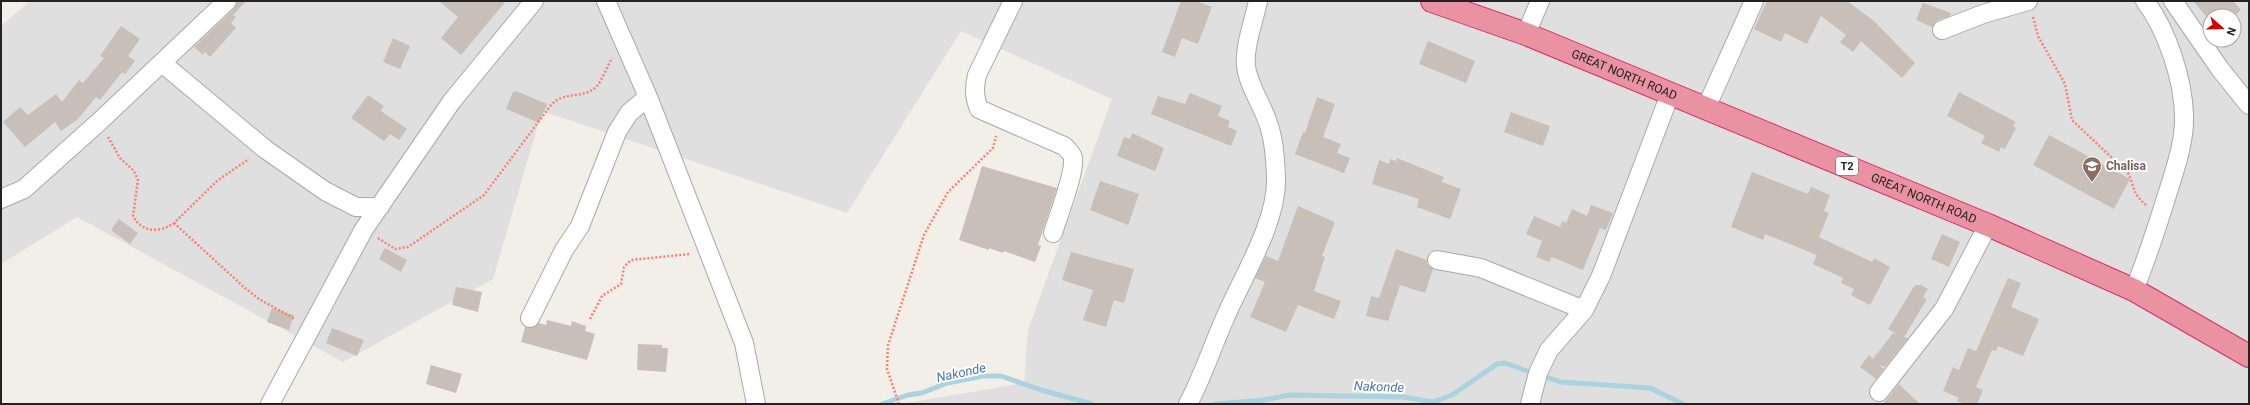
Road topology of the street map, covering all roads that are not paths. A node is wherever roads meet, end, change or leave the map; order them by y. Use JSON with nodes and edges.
{"nodes":[{"id":1,"x":227,"y":1,"type":"edge"},
{"id":2,"x":534,"y":1,"type":"edge"},
{"id":3,"x":606,"y":1,"type":"edge"},
{"id":4,"x":1013,"y":1,"type":"edge"},
{"id":5,"x":1258,"y":1,"type":"edge"},
{"id":6,"x":1432,"y":1,"type":"edge"},
{"id":7,"x":1540,"y":1,"type":"edge"},
{"id":8,"x":1754,"y":1,"type":"edge"},
{"id":9,"x":2146,"y":1,"type":"edge"},
{"id":10,"x":2173,"y":1,"type":"edge"},
{"id":11,"x":2030,"y":7,"type":"edge"},
{"id":12,"x":1942,"y":30,"type":"dead end"},
{"id":13,"x":1526,"y":34,"type":"junction"},
{"id":14,"x":162,"y":63,"type":"junction"},
{"id":15,"x":1670,"y":94,"type":"junction"},
{"id":16,"x":648,"y":97,"type":"junction"},
{"id":17,"x":2249,"y":106,"type":"edge"},
{"id":18,"x":1706,"y":108,"type":"junction"},
{"id":19,"x":1,"y":199,"type":"edge"},
{"id":20,"x":380,"y":207,"type":"junction"},
{"id":21,"x":1988,"y":225,"type":"junction"},
{"id":22,"x":1053,"y":233,"type":"dead end"},
{"id":23,"x":1437,"y":260,"type":"dead end"},
{"id":24,"x":2134,"y":290,"type":"junction"},
{"id":25,"x":1584,"y":310,"type":"junction"},
{"id":26,"x":530,"y":318,"type":"dead end"},
{"id":27,"x":2249,"y":356,"type":"edge"},
{"id":28,"x":1879,"y":392,"type":"dead end"},
{"id":29,"x":270,"y":404,"type":"edge"},
{"id":30,"x":756,"y":404,"type":"edge"},
{"id":31,"x":1188,"y":404,"type":"edge"},
{"id":32,"x":1530,"y":404,"type":"edge"}],
"edges":[{"from":1,"to":14,"type":"street"},
{"from":2,"to":20,"type":"street"},
{"from":3,"to":16,"type":"street"},
{"from":4,"to":22,"type":"street"},
{"from":5,"to":31,"type":"street"},
{"from":6,"to":13,"type":"highway","name":"GREAT NORTH ROAD","number":"T2"},
{"from":7,"to":13,"type":"street"},
{"from":8,"to":18,"type":"street"},
{"from":9,"to":24,"type":"street"},
{"from":10,"to":17,"type":"street"},
{"from":11,"to":12,"type":"street"},
{"from":13,"to":15,"type":"highway","name":"GREAT NORTH ROAD","number":"T2"},
{"from":14,"to":19,"type":"street"},
{"from":14,"to":20,"type":"street"},
{"from":15,"to":18,"type":"highway","name":"GREAT NORTH ROAD","number":"T2"},
{"from":15,"to":25,"type":"street"},
{"from":16,"to":26,"type":"street"},
{"from":16,"to":30,"type":"street"},
{"from":18,"to":21,"type":"highway","name":"GREAT NORTH ROAD","number":"T2"},
{"from":20,"to":29,"type":"street"},
{"from":21,"to":24,"type":"highway","name":"GREAT NORTH ROAD","number":"T2"},
{"from":21,"to":28,"type":"street"},
{"from":23,"to":25,"type":"street"},
{"from":24,"to":27,"type":"highway","name":"GREAT NORTH ROAD","number":"T2"},
{"from":25,"to":32,"type":"street"}]}
